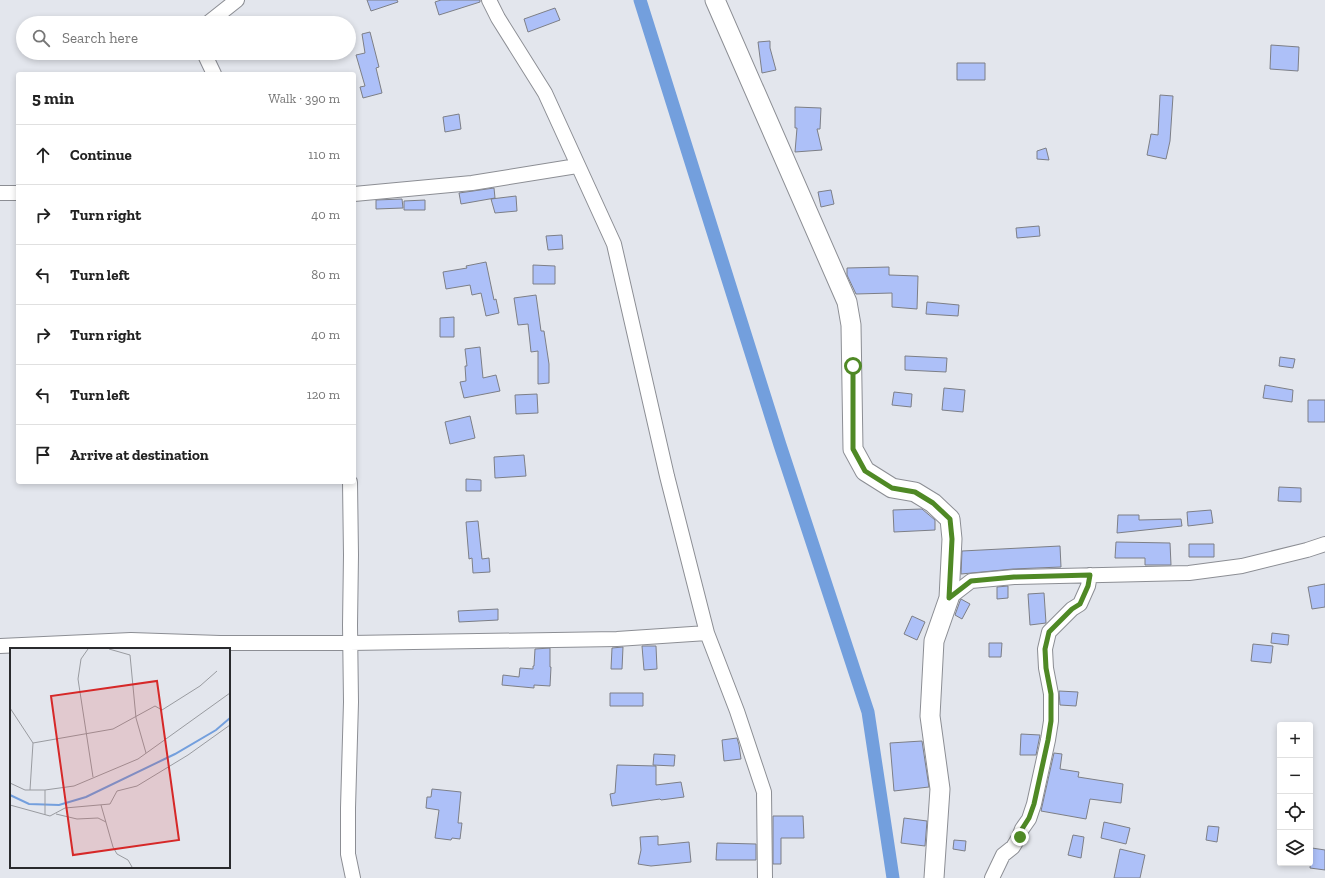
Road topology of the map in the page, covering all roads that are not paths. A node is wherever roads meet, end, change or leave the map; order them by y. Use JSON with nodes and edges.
{"nodes":[{"id":1,"x":237,"y":0,"type":"edge"},
{"id":2,"x":490,"y":0,"type":"edge"},
{"id":3,"x":715,"y":0,"type":"edge"},
{"id":4,"x":217,"y":16,"type":"edge"},
{"id":5,"x":207,"y":60,"type":"edge"},
{"id":6,"x":213,"y":72,"type":"edge"},
{"id":7,"x":577,"y":166,"type":"junction"},
{"id":8,"x":0,"y":193,"type":"edge"},
{"id":9,"x":16,"y":193,"type":"edge"},
{"id":10,"x":356,"y":194,"type":"edge"},
{"id":11,"x":350,"y":484,"type":"edge"},
{"id":12,"x":1325,"y":544,"type":"edge"},
{"id":13,"x":1090,"y":575,"type":"junction"},
{"id":14,"x":949,"y":598,"type":"junction"},
{"id":15,"x":707,"y":632,"type":"junction"},
{"id":16,"x":350,"y":643,"type":"junction"},
{"id":17,"x":0,"y":646,"type":"edge"},
{"id":18,"x":353,"y":878,"type":"edge"},
{"id":19,"x":765,"y":878,"type":"edge"},
{"id":20,"x":934,"y":878,"type":"edge"},
{"id":21,"x":992,"y":878,"type":"edge"}],
"edges":[{"from":1,"to":4,"type":"street"},
{"from":2,"to":7,"type":"street"},
{"from":3,"to":14,"type":"street"},
{"from":5,"to":6,"type":"street"},
{"from":7,"to":10,"type":"street"},
{"from":7,"to":15,"type":"street"},
{"from":8,"to":9,"type":"street"},
{"from":11,"to":16,"type":"street"},
{"from":12,"to":13,"type":"street"},
{"from":13,"to":14,"type":"street"},
{"from":13,"to":21,"type":"street"},
{"from":14,"to":20,"type":"street"},
{"from":15,"to":16,"type":"street"},
{"from":15,"to":19,"type":"street"},
{"from":16,"to":17,"type":"street"},
{"from":16,"to":18,"type":"street"}]}
